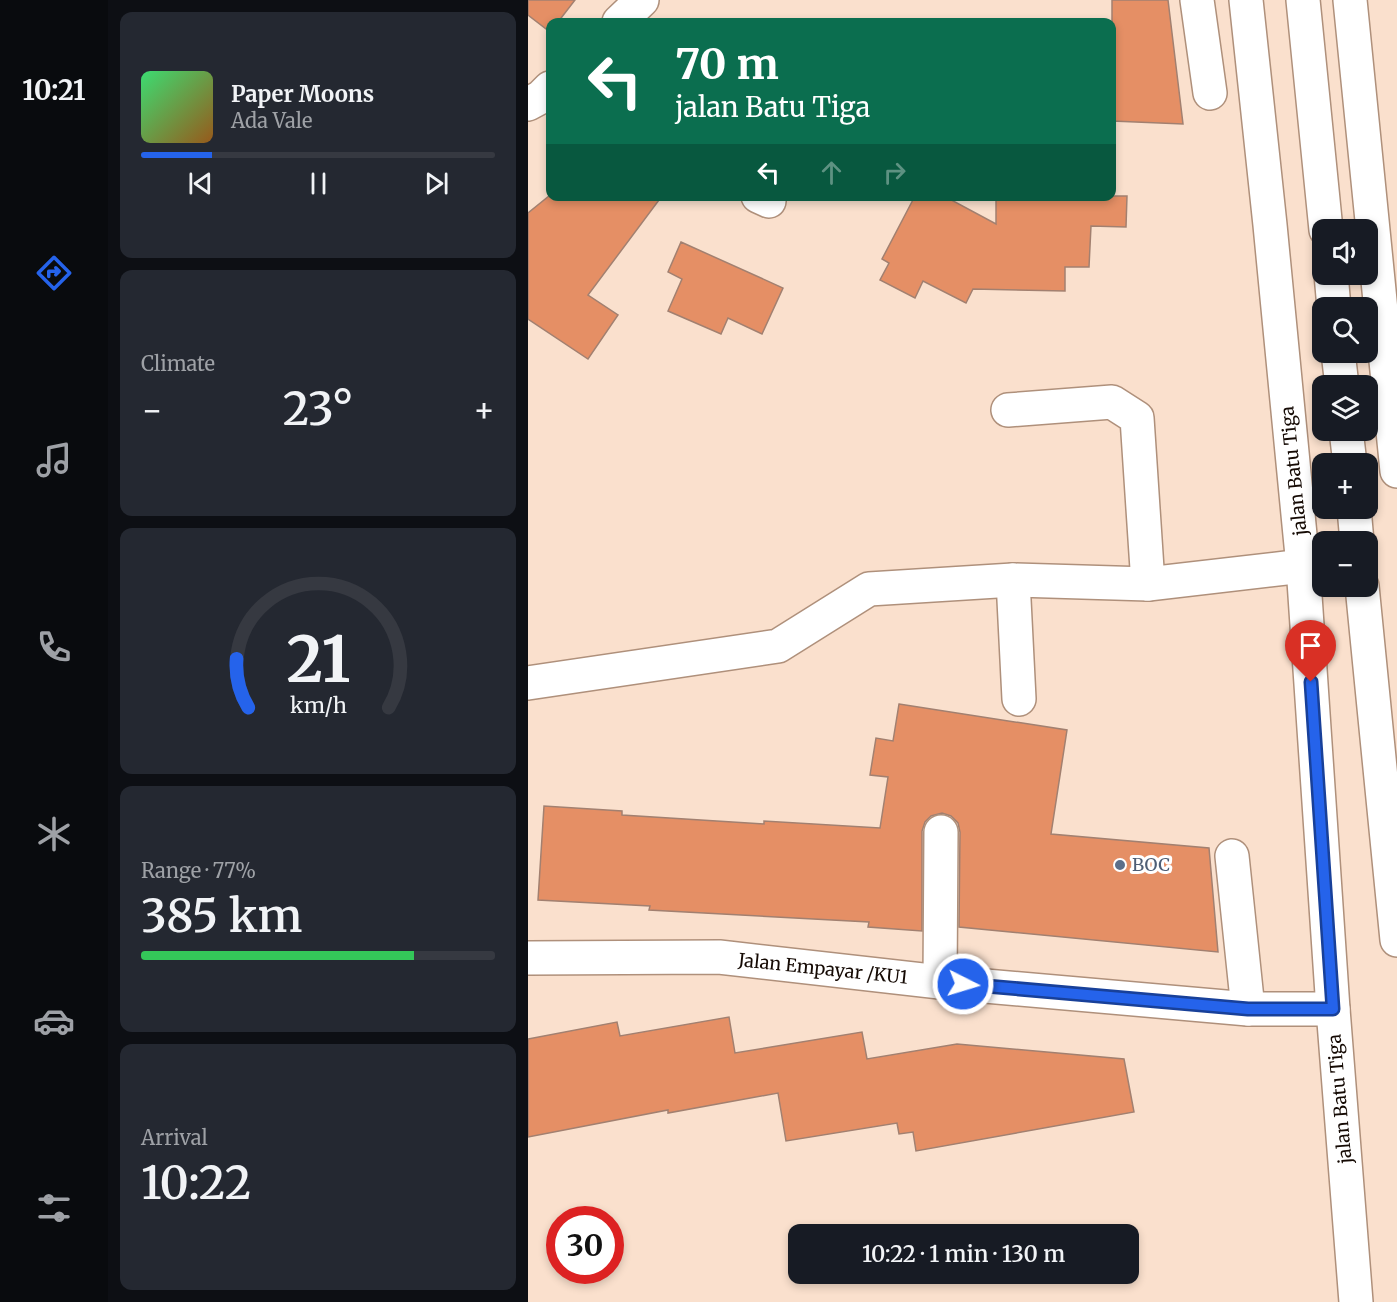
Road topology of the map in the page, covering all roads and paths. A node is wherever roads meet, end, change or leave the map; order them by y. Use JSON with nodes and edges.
{"nodes":[{"id":1,"x":642,"y":0,"type":"edge"},
{"id":2,"x":1197,"y":0,"type":"edge"},
{"id":3,"x":1246,"y":0,"type":"edge"},
{"id":4,"x":1303,"y":0,"type":"edge"},
{"id":5,"x":1350,"y":0,"type":"edge"},
{"id":6,"x":623,"y":18,"type":"edge"},
{"id":7,"x":1210,"y":93,"type":"dead end"},
{"id":8,"x":1325,"y":219,"type":"edge"},
{"id":9,"x":1008,"y":410,"type":"dead end"},
{"id":10,"x":1397,"y":471,"type":"edge"},
{"id":11,"x":1303,"y":566,"type":"junction"},
{"id":12,"x":1013,"y":580,"type":"junction"},
{"id":13,"x":1148,"y":584,"type":"junction"},
{"id":14,"x":1363,"y":597,"type":"edge"},
{"id":15,"x":528,"y":683,"type":"edge"},
{"id":16,"x":1019,"y":699,"type":"dead end"},
{"id":17,"x":941,"y":832,"type":"dead end"},
{"id":18,"x":1232,"y":856,"type":"dead end"},
{"id":19,"x":1397,"y":940,"type":"edge"},
{"id":20,"x":528,"y":958,"type":"edge"},
{"id":21,"x":940,"y":982,"type":"junction"},
{"id":22,"x":1248,"y":1009,"type":"junction"},
{"id":23,"x":1333,"y":1009,"type":"junction"},
{"id":24,"x":1356,"y":1302,"type":"edge"}],
"edges":[{"from":1,"to":6,"type":"main road"},
{"from":2,"to":7,"type":"main road"},
{"from":3,"to":11,"type":"main road","name":"jalan Batu Tiga"},
{"from":4,"to":8,"type":"main road"},
{"from":5,"to":10,"type":"main road"},
{"from":9,"to":13,"type":"main road"},
{"from":11,"to":13,"type":"main road"},
{"from":11,"to":23,"type":"main road","name":"jalan Batu Tiga"},
{"from":12,"to":13,"type":"main road"},
{"from":12,"to":15,"type":"main road"},
{"from":12,"to":16,"type":"main road"},
{"from":14,"to":19,"type":"main road"},
{"from":17,"to":21,"type":"main road"},
{"from":18,"to":22,"type":"main road"},
{"from":20,"to":21,"type":"main road","name":"Jalan Empayar /KU1"},
{"from":21,"to":22,"type":"main road","name":"Jalan Empayar /KU1"},
{"from":22,"to":23,"type":"main road","name":"Jalan Empayar /KU1"},
{"from":23,"to":24,"type":"main road","name":"jalan Batu Tiga"}]}
